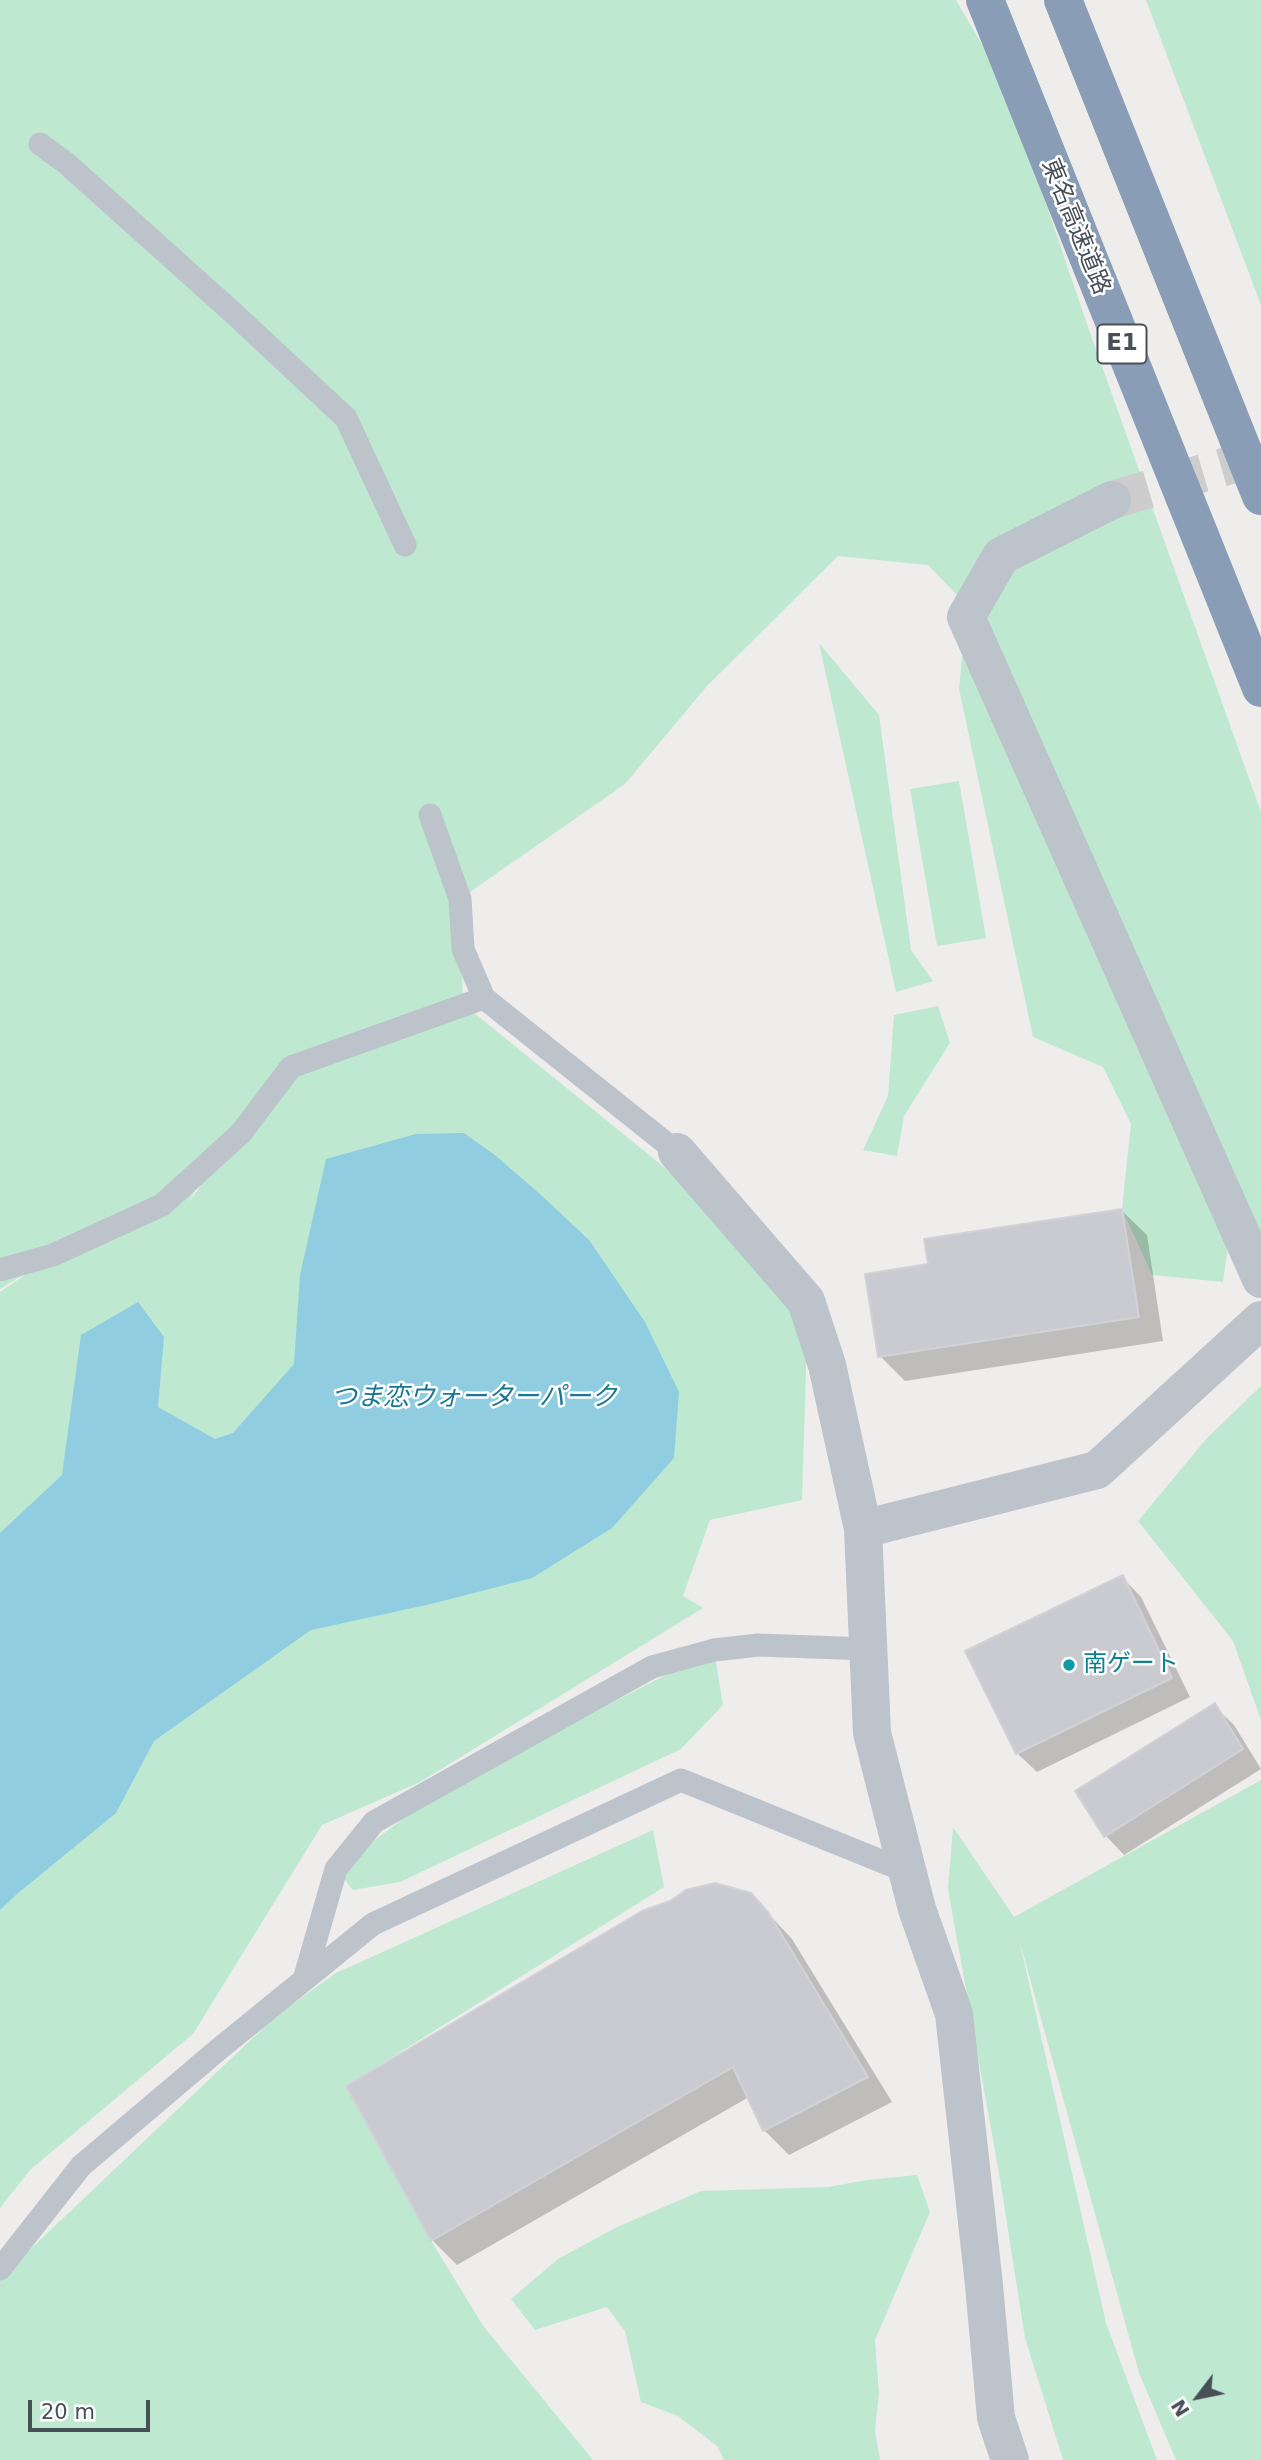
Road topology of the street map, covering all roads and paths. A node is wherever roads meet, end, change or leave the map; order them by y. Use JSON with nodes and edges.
{"nodes":[{"id":1,"x":985,"y":0,"type":"edge"},
{"id":2,"x":1063,"y":0,"type":"edge"},
{"id":3,"x":40,"y":144,"type":"dead end"},
{"id":4,"x":1261,"y":496,"type":"edge"},
{"id":5,"x":1112,"y":500,"type":"tunnel mouth"},
{"id":6,"x":405,"y":545,"type":"dead end"},
{"id":7,"x":1261,"y":688,"type":"edge"},
{"id":8,"x":430,"y":815,"type":"dead end"},
{"id":9,"x":484,"y":998,"type":"junction"},
{"id":10,"x":677,"y":1152,"type":"joint"},
{"id":11,"x":0,"y":1270,"type":"edge"},
{"id":12,"x":1261,"y":1279,"type":"edge"},
{"id":13,"x":1261,"y":1320,"type":"edge"},
{"id":14,"x":863,"y":1529,"type":"junction"},
{"id":15,"x":868,"y":1649,"type":"junction"},
{"id":16,"x":908,"y":1872,"type":"junction"},
{"id":17,"x":304,"y":1980,"type":"junction"},
{"id":18,"x":0,"y":2269,"type":"edge"},
{"id":19,"x":1010,"y":2460,"type":"edge"}],
"edges":[{"from":1,"to":7,"type":"highway","name":"東名高速道路","number":"E1"},
{"from":2,"to":4,"type":"highway"},
{"from":3,"to":6,"type":"lane"},
{"from":5,"to":12,"type":"street"},
{"from":8,"to":9,"type":"lane"},
{"from":9,"to":10,"type":"lane"},
{"from":9,"to":11,"type":"lane"},
{"from":10,"to":14,"type":"street"},
{"from":13,"to":14,"type":"street"},
{"from":14,"to":15,"type":"street"},
{"from":15,"to":16,"type":"street"},
{"from":15,"to":17,"type":"lane"},
{"from":16,"to":17,"type":"lane"},
{"from":16,"to":19,"type":"street"},
{"from":17,"to":18,"type":"lane"}]}
